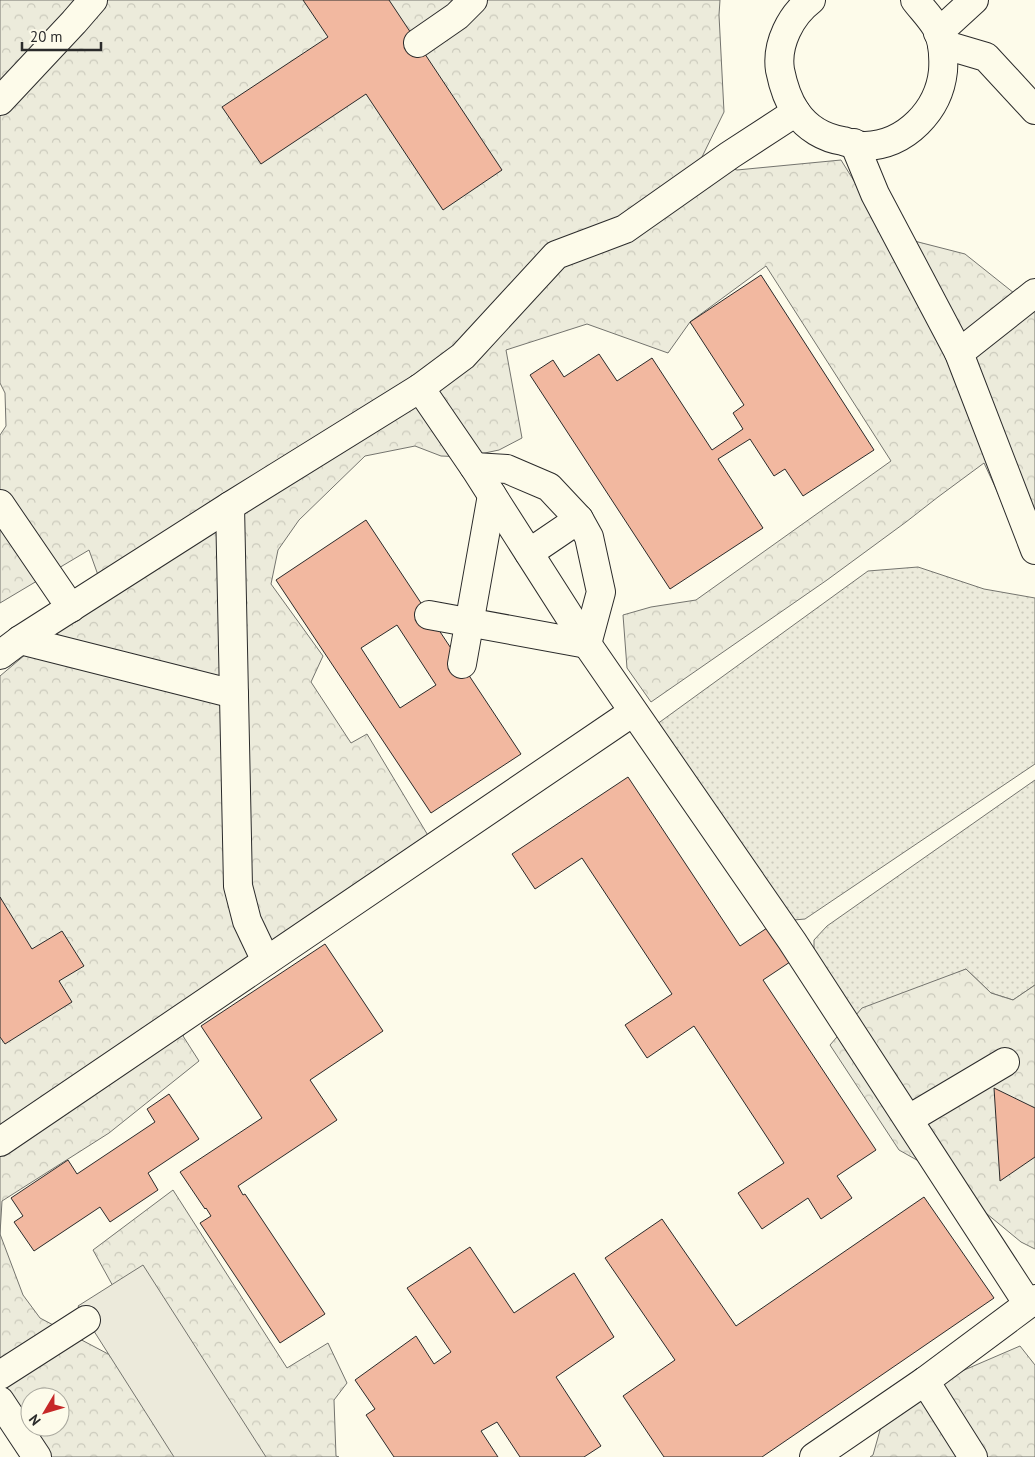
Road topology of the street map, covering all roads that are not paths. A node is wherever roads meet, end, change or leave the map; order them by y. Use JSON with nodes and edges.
{"nodes":[{"id":1,"x":93,"y":0,"type":"edge"},
{"id":2,"x":473,"y":0,"type":"edge"},
{"id":3,"x":914,"y":0,"type":"edge"},
{"id":4,"x":974,"y":0,"type":"edge"},
{"id":5,"x":804,"y":2,"type":"edge"},
{"id":6,"x":940,"y":39,"type":"junction"},
{"id":7,"x":418,"y":43,"type":"dead end"},
{"id":8,"x":0,"y":102,"type":"edge"},
{"id":9,"x":1035,"y":110,"type":"edge"},
{"id":10,"x":796,"y":112,"type":"junction"},
{"id":11,"x":854,"y":144,"type":"junction"},
{"id":12,"x":1035,"y":293,"type":"edge"},
{"id":13,"x":960,"y":353,"type":"junction"},
{"id":14,"x":420,"y":388,"type":"junction"},
{"id":15,"x":474,"y":467,"type":"junction"},
{"id":16,"x":492,"y":495,"type":"junction"},
{"id":17,"x":0,"y":504,"type":"edge"},
{"id":18,"x":230,"y":506,"type":"junction"},
{"id":19,"x":579,"y":519,"type":"junction"},
{"id":20,"x":1035,"y":550,"type":"edge"},
{"id":21,"x":529,"y":553,"type":"junction"},
{"id":22,"x":71,"y":608,"type":"junction"},
{"id":23,"x":429,"y":615,"type":"dead end"},
{"id":24,"x":468,"y":622,"type":"junction"},
{"id":25,"x":587,"y":644,"type":"junction"},
{"id":26,"x":10,"y":647,"type":"edge"},
{"id":27,"x":462,"y":664,"type":"dead end"},
{"id":28,"x":234,"y":694,"type":"junction"},
{"id":29,"x":633,"y":712,"type":"junction"},
{"id":30,"x":266,"y":961,"type":"junction"},
{"id":31,"x":1005,"y":1062,"type":"dead end"},
{"id":32,"x":909,"y":1119,"type":"junction"},
{"id":33,"x":0,"y":1142,"type":"edge"},
{"id":34,"x":1032,"y":1301,"type":"edge"},
{"id":35,"x":86,"y":1320,"type":"dead end"},
{"id":36,"x":0,"y":1376,"type":"edge"},
{"id":37,"x":925,"y":1381,"type":"junction"},
{"id":38,"x":0,"y":1401,"type":"edge"},
{"id":39,"x":37,"y":1457,"type":"edge"},
{"id":40,"x":814,"y":1457,"type":"edge"},
{"id":41,"x":972,"y":1457,"type":"edge"}],
"edges":[{"from":1,"to":8,"type":"lane"},
{"from":2,"to":7,"type":"lane"},
{"from":3,"to":6,"type":"lane"},
{"from":4,"to":6,"type":"lane"},
{"from":5,"to":10,"type":"lane"},
{"from":6,"to":9,"type":"lane"},
{"from":6,"to":11,"type":"lane"},
{"from":10,"to":11,"type":"lane"},
{"from":10,"to":14,"type":"lane"},
{"from":11,"to":13,"type":"lane"},
{"from":12,"to":13,"type":"lane"},
{"from":13,"to":20,"type":"lane"},
{"from":14,"to":15,"type":"lane"},
{"from":14,"to":18,"type":"lane"},
{"from":15,"to":16,"type":"lane"},
{"from":15,"to":19,"type":"lane"},
{"from":16,"to":21,"type":"lane"},
{"from":16,"to":24,"type":"lane"},
{"from":17,"to":22,"type":"lane"},
{"from":18,"to":22,"type":"lane"},
{"from":18,"to":28,"type":"lane"},
{"from":19,"to":21,"type":"lane"},
{"from":19,"to":25,"type":"lane"},
{"from":21,"to":25,"type":"lane"},
{"from":22,"to":26,"type":"lane"},
{"from":23,"to":24,"type":"lane"},
{"from":24,"to":25,"type":"lane"},
{"from":24,"to":27,"type":"lane"},
{"from":25,"to":29,"type":"lane"},
{"from":26,"to":28,"type":"lane"},
{"from":28,"to":30,"type":"lane"},
{"from":29,"to":30,"type":"lane"},
{"from":29,"to":32,"type":"lane"},
{"from":30,"to":33,"type":"lane"},
{"from":31,"to":32,"type":"lane"},
{"from":32,"to":34,"type":"lane"},
{"from":34,"to":37,"type":"lane"},
{"from":35,"to":36,"type":"lane"},
{"from":37,"to":40,"type":"lane"},
{"from":37,"to":41,"type":"lane"},
{"from":38,"to":39,"type":"lane"}]}
